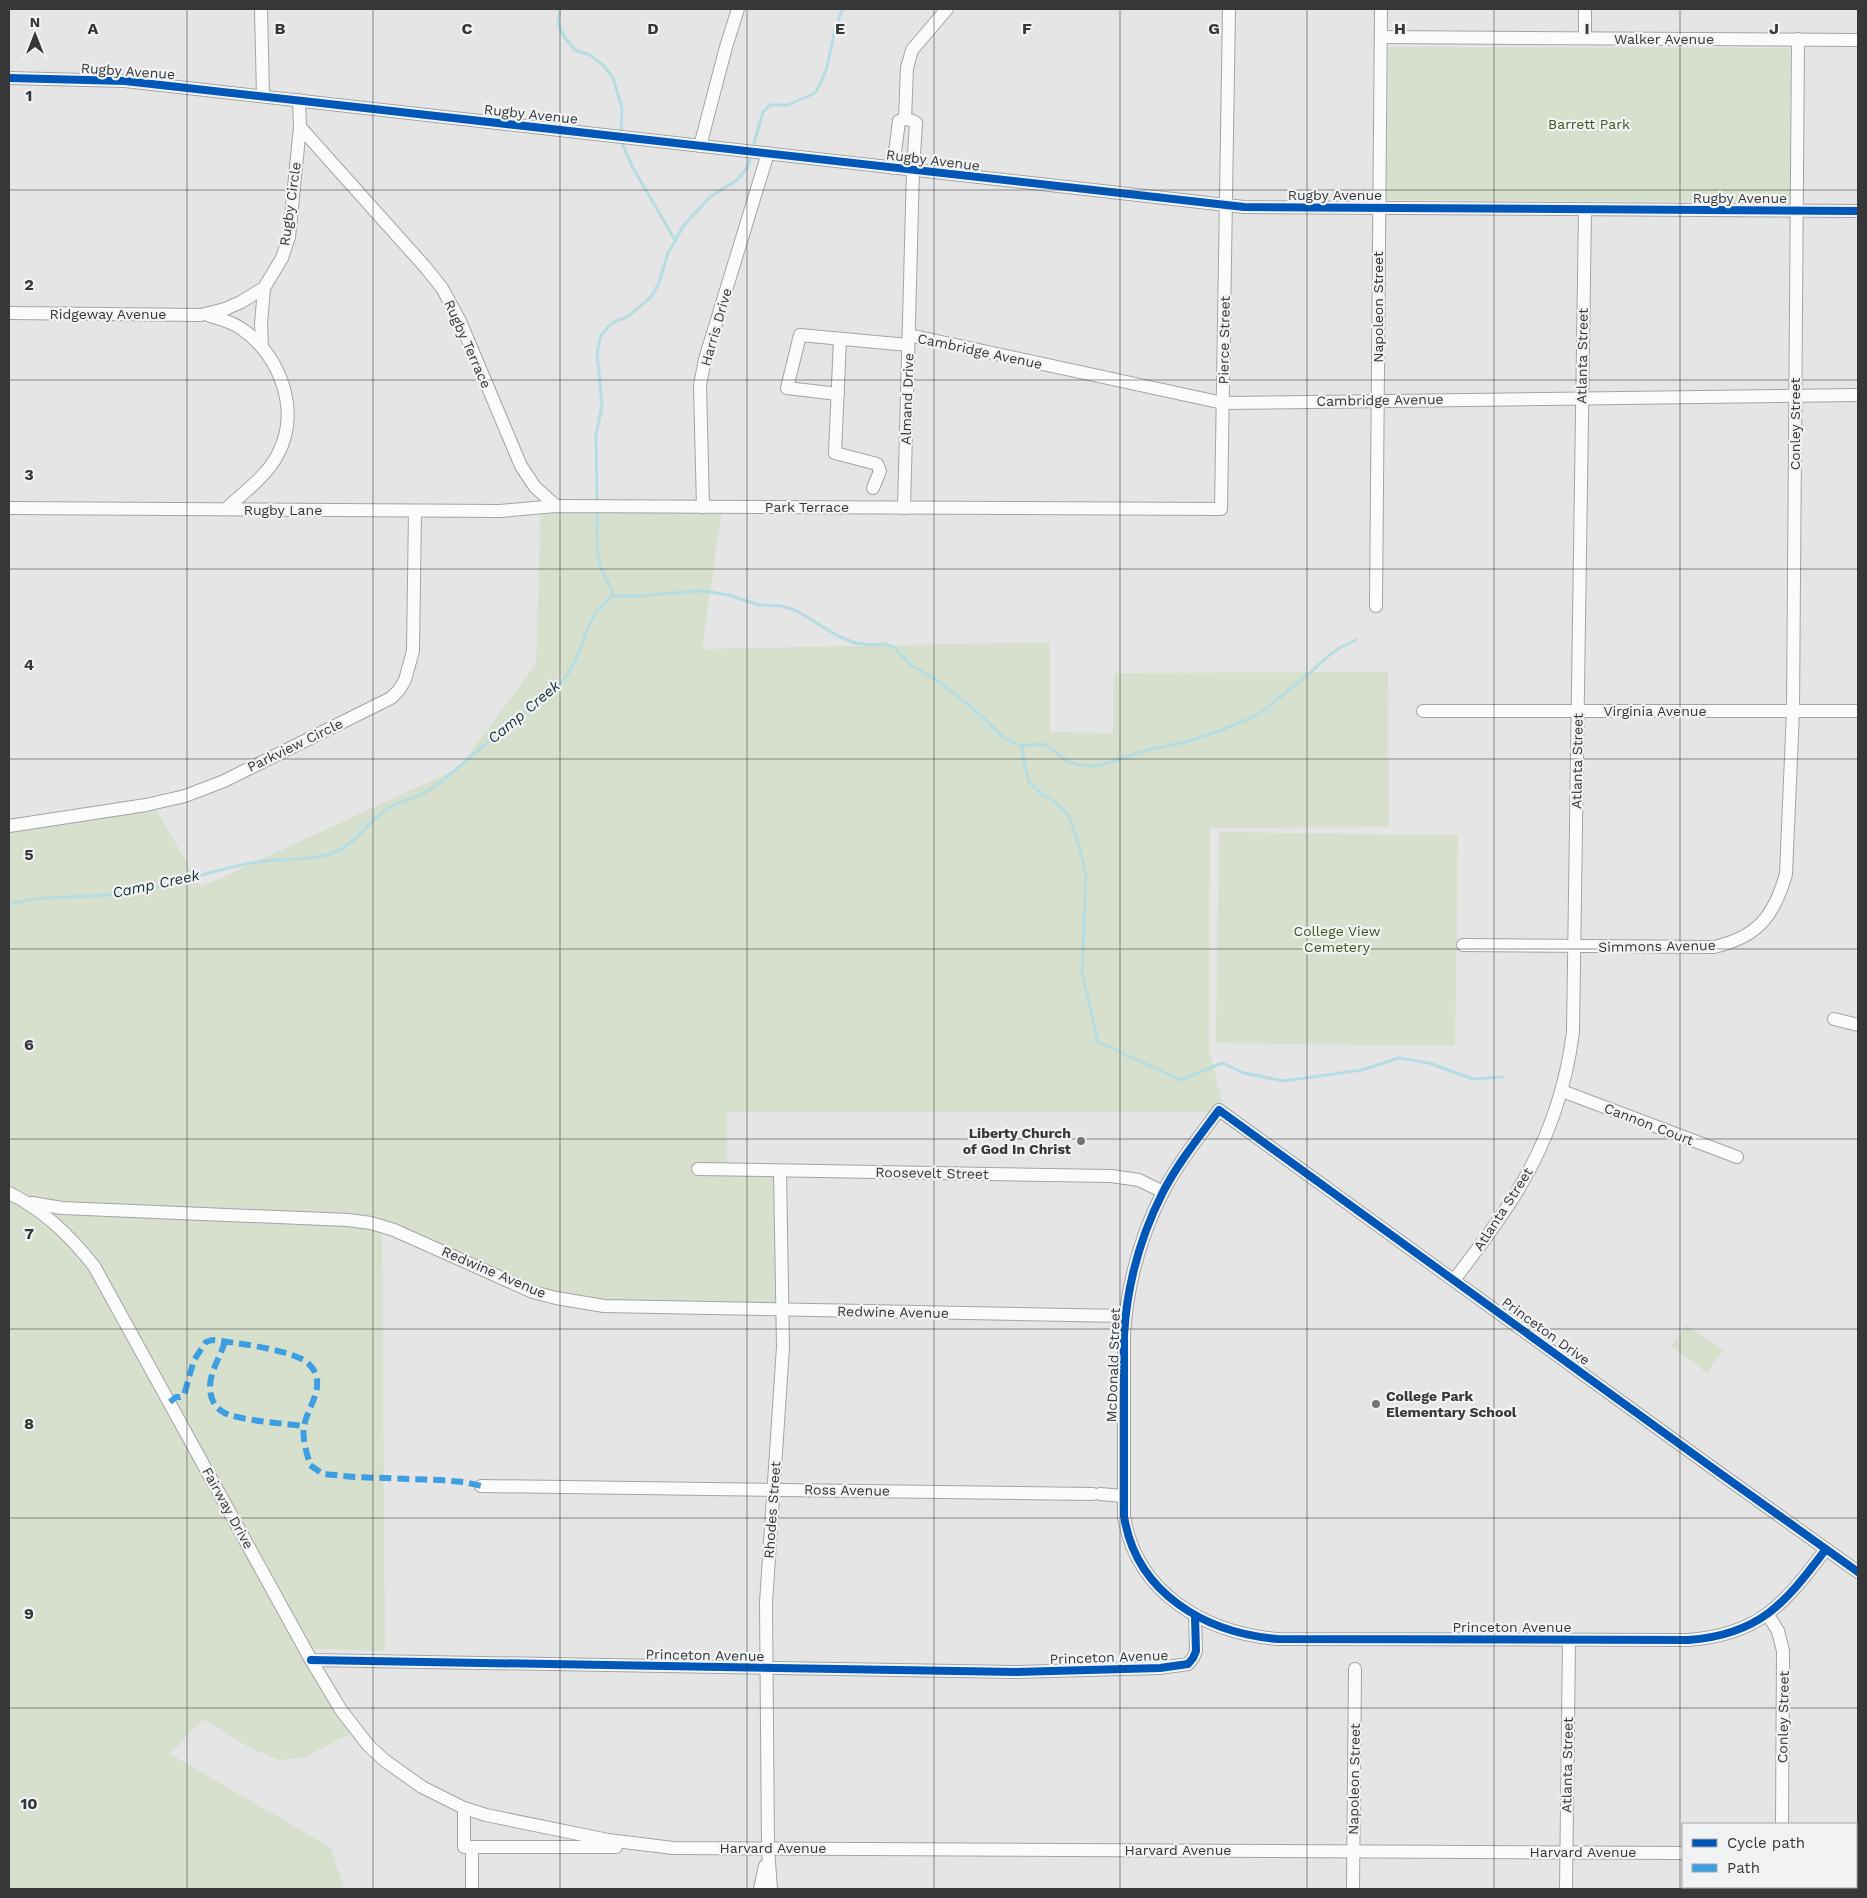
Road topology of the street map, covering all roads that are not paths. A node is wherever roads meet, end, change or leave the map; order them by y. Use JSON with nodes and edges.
{"nodes":[{"id":1,"x":261,"y":9,"type":"edge"},
{"id":2,"x":738,"y":9,"type":"edge"},
{"id":3,"x":947,"y":9,"type":"edge"},
{"id":4,"x":1228,"y":9,"type":"edge"},
{"id":5,"x":1381,"y":9,"type":"edge"},
{"id":6,"x":1585,"y":9,"type":"edge"},
{"id":7,"x":1381,"y":37,"type":"junction"},
{"id":8,"x":1585,"y":38,"type":"junction"},
{"id":9,"x":1798,"y":39,"type":"junction"},
{"id":10,"x":1858,"y":40,"type":"edge"},
{"id":11,"x":9,"y":78,"type":"edge"},
{"id":12,"x":263,"y":96,"type":"junction"},
{"id":13,"x":299,"y":100,"type":"junction"},
{"id":14,"x":905,"y":119,"type":"junction"},
{"id":15,"x":300,"y":127,"type":"junction"},
{"id":16,"x":700,"y":146,"type":"junction"},
{"id":17,"x":768,"y":153,"type":"junction"},
{"id":18,"x":893,"y":168,"type":"junction"},
{"id":19,"x":913,"y":170,"type":"junction"},
{"id":20,"x":1226,"y":206,"type":"junction"},
{"id":21,"x":1379,"y":208,"type":"junction"},
{"id":22,"x":1585,"y":209,"type":"junction"},
{"id":23,"x":1796,"y":211,"type":"junction"},
{"id":24,"x":1858,"y":211,"type":"edge"},
{"id":25,"x":264,"y":288,"type":"junction"},
{"id":26,"x":9,"y":313,"type":"edge"},
{"id":27,"x":208,"y":314,"type":"junction"},
{"id":28,"x":840,"y":339,"type":"junction"},
{"id":29,"x":908,"y":340,"type":"junction"},
{"id":30,"x":262,"y":347,"type":"junction"},
{"id":31,"x":838,"y":394,"type":"junction"},
{"id":32,"x":1858,"y":395,"type":"edge"},
{"id":33,"x":1795,"y":396,"type":"junction"},
{"id":34,"x":1581,"y":398,"type":"junction"},
{"id":35,"x":1378,"y":400,"type":"junction"},
{"id":36,"x":1223,"y":403,"type":"junction"},
{"id":37,"x":873,"y":488,"type":"dead end"},
{"id":38,"x":556,"y":506,"type":"junction"},
{"id":39,"x":703,"y":507,"type":"junction"},
{"id":40,"x":9,"y":508,"type":"edge"},
{"id":41,"x":904,"y":508,"type":"junction"},
{"id":42,"x":1058,"y":508,"type":"joint"},
{"id":43,"x":226,"y":509,"type":"junction"},
{"id":44,"x":415,"y":511,"type":"junction"},
{"id":45,"x":1376,"y":606,"type":"dead end"},
{"id":46,"x":1578,"y":711,"type":"junction"},
{"id":47,"x":1793,"y":711,"type":"junction"},
{"id":48,"x":1858,"y":711,"type":"edge"},
{"id":49,"x":1422,"y":712,"type":"dead end"},
{"id":50,"x":1789,"y":808,"type":"joint"},
{"id":51,"x":9,"y":826,"type":"edge"},
{"id":52,"x":1463,"y":945,"type":"dead end"},
{"id":53,"x":1575,"y":946,"type":"junction"},
{"id":54,"x":1834,"y":1018,"type":"dead end"},
{"id":55,"x":1858,"y":1025,"type":"edge"},
{"id":56,"x":1562,"y":1091,"type":"junction"},
{"id":57,"x":1219,"y":1110,"type":"joint"},
{"id":58,"x":1737,"y":1157,"type":"dead end"},
{"id":59,"x":698,"y":1169,"type":"dead end"},
{"id":60,"x":780,"y":1171,"type":"junction"},
{"id":61,"x":1163,"y":1192,"type":"junction"},
{"id":62,"x":14,"y":1195,"type":"edge"},
{"id":63,"x":1454,"y":1280,"type":"junction"},
{"id":64,"x":783,"y":1310,"type":"junction"},
{"id":65,"x":1125,"y":1316,"type":"junction"},
{"id":66,"x":481,"y":1486,"type":"dead end"},
{"id":67,"x":774,"y":1488,"type":"junction"},
{"id":68,"x":1123,"y":1496,"type":"junction"},
{"id":69,"x":1826,"y":1549,"type":"junction"},
{"id":70,"x":1858,"y":1572,"type":"edge"},
{"id":71,"x":1768,"y":1614,"type":"junction"},
{"id":72,"x":1195,"y":1616,"type":"junction"},
{"id":73,"x":1569,"y":1640,"type":"junction"},
{"id":74,"x":311,"y":1660,"type":"junction"},
{"id":75,"x":767,"y":1668,"type":"junction"},
{"id":76,"x":1355,"y":1668,"type":"dead end"},
{"id":77,"x":464,"y":1808,"type":"junction"},
{"id":78,"x":1782,"y":1823,"type":"edge"},
{"id":79,"x":472,"y":1847,"type":"junction"},
{"id":80,"x":673,"y":1848,"type":"junction"},
{"id":81,"x":768,"y":1848,"type":"junction"},
{"id":82,"x":1353,"y":1851,"type":"junction"},
{"id":83,"x":1566,"y":1852,"type":"junction"},
{"id":84,"x":1682,"y":1853,"type":"edge"},
{"id":85,"x":472,"y":1889,"type":"edge"},
{"id":86,"x":760,"y":1889,"type":"edge"},
{"id":87,"x":771,"y":1889,"type":"edge"},
{"id":88,"x":1353,"y":1889,"type":"edge"},
{"id":89,"x":1566,"y":1889,"type":"edge"}],
"edges":[{"from":1,"to":12,"type":"street"},
{"from":2,"to":16,"type":"street"},
{"from":3,"to":14,"type":"street"},
{"from":4,"to":20,"type":"street","name":"Pierce Street"},
{"from":5,"to":7,"type":"street","name":"Napoleon Street"},
{"from":6,"to":8,"type":"street"},
{"from":7,"to":8,"type":"street","name":"Walker Avenue"},
{"from":7,"to":21,"type":"street","name":"Napoleon Street"},
{"from":8,"to":9,"type":"street","name":"Walker Avenue"},
{"from":9,"to":10,"type":"street","name":"Walker Avenue"},
{"from":9,"to":23,"type":"street","name":"Conley Street"},
{"from":11,"to":12,"type":"street","name":"Rugby Avenue"},
{"from":12,"to":13,"type":"street","name":"Rugby Avenue"},
{"from":13,"to":15,"type":"street","name":"Rugby Circle"},
{"from":13,"to":16,"type":"street","name":"Rugby Avenue"},
{"from":14,"to":18,"type":"street"},
{"from":14,"to":19,"type":"street","name":"Almand Drive"},
{"from":15,"to":25,"type":"street","name":"Rugby Circle"},
{"from":15,"to":38,"type":"street","name":"Rugby Terrace"},
{"from":16,"to":17,"type":"street","name":"Rugby Avenue"},
{"from":17,"to":18,"type":"street","name":"Rugby Avenue"},
{"from":17,"to":39,"type":"street","name":"Harris Drive"},
{"from":18,"to":19,"type":"street","name":"Rugby Avenue"},
{"from":19,"to":20,"type":"street","name":"Rugby Avenue"},
{"from":19,"to":29,"type":"street","name":"Almand Drive"},
{"from":20,"to":21,"type":"street","name":"Rugby Avenue"},
{"from":20,"to":36,"type":"street","name":"Pierce Street"},
{"from":21,"to":22,"type":"street","name":"Rugby Avenue"},
{"from":21,"to":35,"type":"street","name":"Napoleon Street"},
{"from":22,"to":23,"type":"street","name":"Rugby Avenue"},
{"from":22,"to":34,"type":"street","name":"Atlanta Street"},
{"from":23,"to":24,"type":"street","name":"Rugby Avenue"},
{"from":23,"to":33,"type":"street","name":"Conley Street"},
{"from":25,"to":27,"type":"street","name":"Rugby Circle"},
{"from":25,"to":30,"type":"street"},
{"from":26,"to":27,"type":"street","name":"Ridgeway Avenue"},
{"from":27,"to":30,"type":"street"},
{"from":28,"to":29,"type":"street","name":"Cambridge Avenue"},
{"from":28,"to":31,"type":"street"},
{"from":28,"to":31,"type":"street","name":"Cambridge Avenue"},
{"from":29,"to":36,"type":"street","name":"Cambridge Avenue"},
{"from":29,"to":41,"type":"street","name":"Almand Drive"},
{"from":30,"to":43,"type":"street"},
{"from":31,"to":37,"type":"street"},
{"from":32,"to":33,"type":"street","name":"Cambridge Avenue"},
{"from":33,"to":34,"type":"street","name":"Cambridge Avenue"},
{"from":33,"to":47,"type":"street","name":"Conley Street"},
{"from":34,"to":35,"type":"street","name":"Cambridge Avenue"},
{"from":34,"to":46,"type":"street","name":"Atlanta Street"},
{"from":35,"to":36,"type":"street","name":"Cambridge Avenue"},
{"from":35,"to":45,"type":"street","name":"Napoleon Street"},
{"from":36,"to":42,"type":"street","name":"Pierce Street"},
{"from":38,"to":39,"type":"street","name":"Park Terrace"},
{"from":38,"to":44,"type":"street","name":"Rugby Lane"},
{"from":39,"to":41,"type":"street","name":"Park Terrace"},
{"from":40,"to":43,"type":"street","name":"Rugby Lane"},
{"from":41,"to":42,"type":"street","name":"Park Terrace"},
{"from":43,"to":44,"type":"street","name":"Rugby Lane"},
{"from":44,"to":51,"type":"street","name":"Parkview Circle"},
{"from":46,"to":47,"type":"street","name":"Virginia Avenue"},
{"from":46,"to":49,"type":"street","name":"Virginia Avenue"},
{"from":46,"to":53,"type":"street","name":"Atlanta Street"},
{"from":47,"to":48,"type":"street","name":"Virginia Avenue"},
{"from":47,"to":50,"type":"street","name":"Conley Street"},
{"from":50,"to":53,"type":"street","name":"Simmons Avenue"},
{"from":52,"to":53,"type":"street","name":"Simmons Avenue"},
{"from":53,"to":56,"type":"street","name":"Atlanta Street"},
{"from":54,"to":55,"type":"street"},
{"from":56,"to":58,"type":"street","name":"Cannon Court"},
{"from":56,"to":63,"type":"street","name":"Atlanta Street"},
{"from":57,"to":61,"type":"street","name":"McDonald Street"},
{"from":57,"to":63,"type":"street","name":"Princeton Drive"},
{"from":59,"to":60,"type":"street","name":"Roosevelt Street"},
{"from":60,"to":61,"type":"street","name":"Roosevelt Street"},
{"from":60,"to":64,"type":"street","name":"Rhodes Street"},
{"from":61,"to":65,"type":"street","name":"McDonald Street"},
{"from":62,"to":64,"type":"street","name":"Redwine Avenue"},
{"from":62,"to":74,"type":"street","name":"Fairway Drive"},
{"from":63,"to":69,"type":"street","name":"Princeton Drive"},
{"from":64,"to":65,"type":"street","name":"Redwine Avenue"},
{"from":64,"to":67,"type":"street","name":"Rhodes Street"},
{"from":65,"to":68,"type":"street","name":"McDonald Street"},
{"from":66,"to":67,"type":"street","name":"Ross Avenue"},
{"from":67,"to":68,"type":"street","name":"Ross Avenue"},
{"from":67,"to":75,"type":"street","name":"Rhodes Street"},
{"from":68,"to":72,"type":"street","name":"McDonald Street"},
{"from":69,"to":70,"type":"street","name":"Princeton Drive"},
{"from":69,"to":71,"type":"street","name":"Princeton Avenue"},
{"from":71,"to":73,"type":"street","name":"Princeton Avenue"},
{"from":71,"to":78,"type":"street","name":"Conley Street"},
{"from":72,"to":73,"type":"street","name":"Princeton Avenue"},
{"from":72,"to":75,"type":"street","name":"Princeton Avenue"},
{"from":73,"to":83,"type":"street","name":"Atlanta Street"},
{"from":74,"to":75,"type":"street","name":"Princeton Avenue"},
{"from":74,"to":77,"type":"street","name":"Fairway Drive"},
{"from":75,"to":81,"type":"street","name":"Rhodes Street"},
{"from":76,"to":82,"type":"street","name":"Napoleon Street"},
{"from":77,"to":79,"type":"street"},
{"from":77,"to":80,"type":"street","name":"Harvard Avenue"},
{"from":79,"to":80,"type":"street","name":"Harvard Avenue"},
{"from":79,"to":85,"type":"street"},
{"from":80,"to":81,"type":"street","name":"Harvard Avenue"},
{"from":81,"to":82,"type":"street","name":"Harvard Avenue"},
{"from":81,"to":86,"type":"street","name":"Rhodes Street"},
{"from":81,"to":87,"type":"street","name":"Rhodes Street"},
{"from":82,"to":83,"type":"street","name":"Harvard Avenue"},
{"from":82,"to":88,"type":"street","name":"Napoleon Street"},
{"from":83,"to":84,"type":"street","name":"Harvard Avenue"},
{"from":83,"to":89,"type":"street","name":"Atlanta Street"}]}
